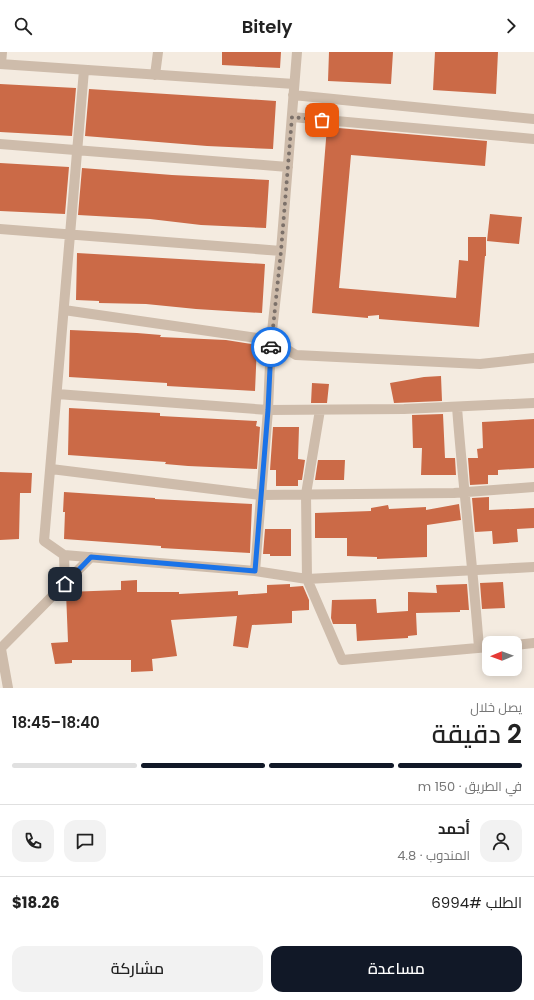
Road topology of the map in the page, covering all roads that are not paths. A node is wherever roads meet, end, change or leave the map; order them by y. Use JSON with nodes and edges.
{"nodes":[{"id":1,"x":2,"y":52,"type":"edge"},
{"id":2,"x":158,"y":52,"type":"edge"},
{"id":3,"x":297,"y":52,"type":"edge"},
{"id":4,"x":0,"y":64,"type":"edge"},
{"id":5,"x":84,"y":70,"type":"junction"},
{"id":6,"x":155,"y":75,"type":"junction"},
{"id":7,"x":294,"y":84,"type":"junction"},
{"id":8,"x":293,"y":95,"type":"junction"},
{"id":9,"x":292,"y":117,"type":"junction"},
{"id":10,"x":534,"y":119,"type":"edge"},
{"id":11,"x":534,"y":139,"type":"edge"},
{"id":12,"x":0,"y":144,"type":"edge"},
{"id":13,"x":77,"y":150,"type":"junction"},
{"id":14,"x":288,"y":167,"type":"junction"},
{"id":15,"x":0,"y":229,"type":"edge"},
{"id":16,"x":70,"y":235,"type":"junction"},
{"id":17,"x":281,"y":251,"type":"junction"},
{"id":18,"x":64,"y":310,"type":"junction"},
{"id":19,"x":271,"y":340,"type":"junction"},
{"id":20,"x":534,"y":358,"type":"edge"},
{"id":21,"x":57,"y":394,"type":"junction"},
{"id":22,"x":534,"y":403,"type":"edge"},
{"id":23,"x":458,"y":407,"type":"junction"},
{"id":24,"x":268,"y":410,"type":"junction"},
{"id":25,"x":320,"y":410,"type":"junction"},
{"id":26,"x":50,"y":469,"type":"junction"},
{"id":27,"x":534,"y":487,"type":"edge"},
{"id":28,"x":464,"y":492,"type":"junction"},
{"id":29,"x":261,"y":494,"type":"junction"},
{"id":30,"x":306,"y":494,"type":"junction"},
{"id":31,"x":64,"y":555,"type":"junction"},
{"id":32,"x":91,"y":557,"type":"junction"},
{"id":33,"x":534,"y":567,"type":"edge"},
{"id":34,"x":255,"y":571,"type":"junction"},
{"id":35,"x":473,"y":571,"type":"junction"},
{"id":36,"x":307,"y":579,"type":"junction"},
{"id":37,"x":65,"y":584,"type":"junction"},
{"id":38,"x":482,"y":636,"type":"edge"},
{"id":39,"x":534,"y":643,"type":"edge"},
{"id":40,"x":522,"y":644,"type":"edge"},
{"id":41,"x":482,"y":647,"type":"edge"},
{"id":42,"x":1,"y":649,"type":"edge"},
{"id":43,"x":8,"y":688,"type":"edge"}],
"edges":[{"from":1,"to":4,"type":"street"},
{"from":2,"to":6,"type":"street"},
{"from":3,"to":7,"type":"street"},
{"from":4,"to":5,"type":"street"},
{"from":5,"to":6,"type":"street"},
{"from":5,"to":13,"type":"street"},
{"from":6,"to":7,"type":"street"},
{"from":7,"to":8,"type":"street"},
{"from":8,"to":9,"type":"street"},
{"from":8,"to":10,"type":"street"},
{"from":9,"to":11,"type":"street"},
{"from":9,"to":14,"type":"street"},
{"from":12,"to":13,"type":"street"},
{"from":13,"to":14,"type":"street"},
{"from":13,"to":16,"type":"street"},
{"from":14,"to":17,"type":"street"},
{"from":15,"to":16,"type":"street"},
{"from":16,"to":17,"type":"street"},
{"from":16,"to":18,"type":"street"},
{"from":17,"to":19,"type":"street"},
{"from":18,"to":19,"type":"street"},
{"from":18,"to":21,"type":"street"},
{"from":19,"to":20,"type":"street"},
{"from":19,"to":24,"type":"street"},
{"from":21,"to":24,"type":"street"},
{"from":21,"to":26,"type":"street"},
{"from":22,"to":23,"type":"street"},
{"from":23,"to":25,"type":"street"},
{"from":23,"to":28,"type":"street"},
{"from":24,"to":25,"type":"street"},
{"from":24,"to":29,"type":"street"},
{"from":25,"to":30,"type":"street"},
{"from":26,"to":29,"type":"street"},
{"from":26,"to":31,"type":"street"},
{"from":27,"to":28,"type":"street"},
{"from":28,"to":30,"type":"street"},
{"from":28,"to":35,"type":"street"},
{"from":29,"to":30,"type":"street"},
{"from":29,"to":34,"type":"street"},
{"from":30,"to":36,"type":"street"},
{"from":31,"to":32,"type":"street"},
{"from":31,"to":37,"type":"street"},
{"from":32,"to":34,"type":"street"},
{"from":32,"to":37,"type":"street"},
{"from":33,"to":35,"type":"street"},
{"from":34,"to":36,"type":"street"},
{"from":35,"to":36,"type":"street"},
{"from":35,"to":38,"type":"street"},
{"from":36,"to":41,"type":"street"},
{"from":37,"to":42,"type":"street"},
{"from":39,"to":40,"type":"street"},
{"from":42,"to":43,"type":"street"}]}
